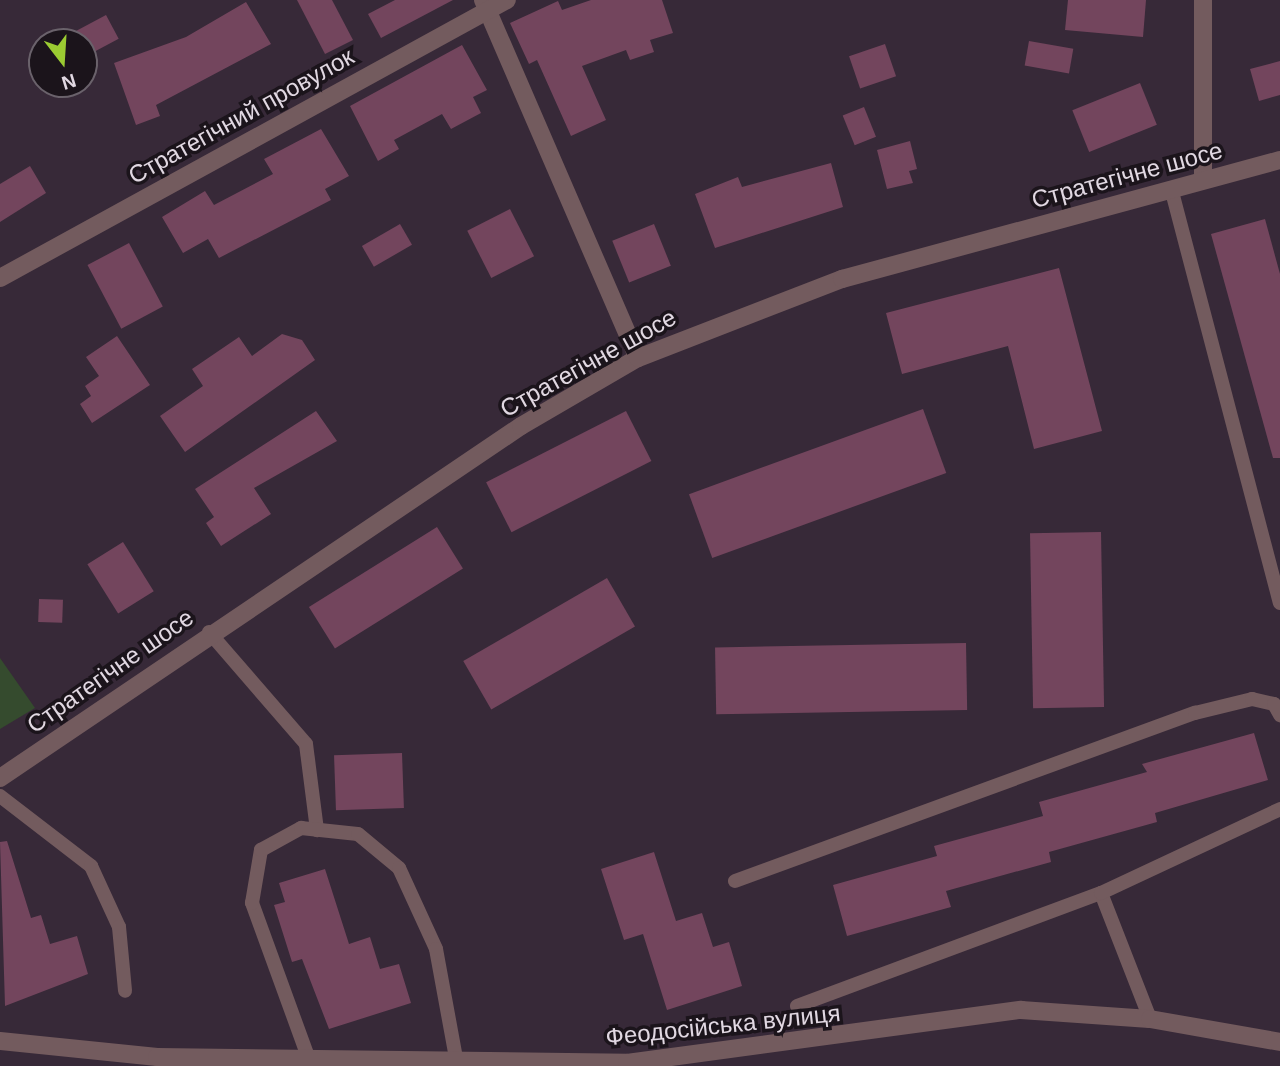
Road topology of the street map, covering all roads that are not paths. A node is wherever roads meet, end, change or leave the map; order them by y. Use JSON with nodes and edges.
{"nodes":[{"id":1,"x":507,"y":0,"type":"edge"},
{"id":2,"x":1203,"y":0,"type":"edge"},
{"id":3,"x":485,"y":4,"type":"edge"},
{"id":4,"x":1280,"y":160,"type":"edge"},
{"id":5,"x":1203,"y":179,"type":"junction"},
{"id":6,"x":1171,"y":188,"type":"junction"},
{"id":7,"x":0,"y":278,"type":"edge"},
{"id":8,"x":638,"y":358,"type":"junction"},
{"id":9,"x":1280,"y":603,"type":"edge"},
{"id":10,"x":209,"y":632,"type":"junction"},
{"id":11,"x":1280,"y":715,"type":"edge"},
{"id":12,"x":0,"y":778,"type":"edge"},
{"id":13,"x":0,"y":796,"type":"edge"},
{"id":14,"x":1280,"y":809,"type":"edge"},
{"id":15,"x":317,"y":830,"type":"junction"},
{"id":16,"x":734,"y":881,"type":"dead end"},
{"id":17,"x":1101,"y":893,"type":"junction"},
{"id":18,"x":125,"y":990,"type":"dead end"},
{"id":19,"x":797,"y":1006,"type":"dead end"},
{"id":20,"x":1150,"y":1019,"type":"junction"},
{"id":21,"x":0,"y":1041,"type":"edge"},
{"id":22,"x":1280,"y":1042,"type":"edge"},
{"id":23,"x":307,"y":1054,"type":"junction"},
{"id":24,"x":456,"y":1058,"type":"junction"}],
"edges":[{"from":1,"to":3,"type":"street","name":"Стратегічний провулок"},
{"from":2,"to":5,"type":"street"},
{"from":3,"to":7,"type":"street","name":"Стратегічний провулок"},
{"from":3,"to":8,"type":"street"},
{"from":4,"to":5,"type":"street","name":"Стратегічне шосе"},
{"from":5,"to":6,"type":"street","name":"Стратегічне шосе"},
{"from":6,"to":8,"type":"street","name":"Стратегічне шосе"},
{"from":6,"to":9,"type":"lane"},
{"from":8,"to":10,"type":"street","name":"Стратегічне шосе"},
{"from":10,"to":12,"type":"street","name":"Стратегічне шосе"},
{"from":10,"to":15,"type":"lane"},
{"from":11,"to":16,"type":"lane"},
{"from":13,"to":18,"type":"lane"},
{"from":14,"to":17,"type":"lane"},
{"from":15,"to":23,"type":"lane"},
{"from":15,"to":24,"type":"lane"},
{"from":17,"to":19,"type":"lane"},
{"from":17,"to":20,"type":"lane"},
{"from":20,"to":22,"type":"street","name":"Феодосійська вулиця"},
{"from":20,"to":24,"type":"street","name":"Феодосійська вулиця"},
{"from":21,"to":23,"type":"street","name":"Феодосійська вулиця"},
{"from":23,"to":24,"type":"street","name":"Феодосійська вулиця"}]}
